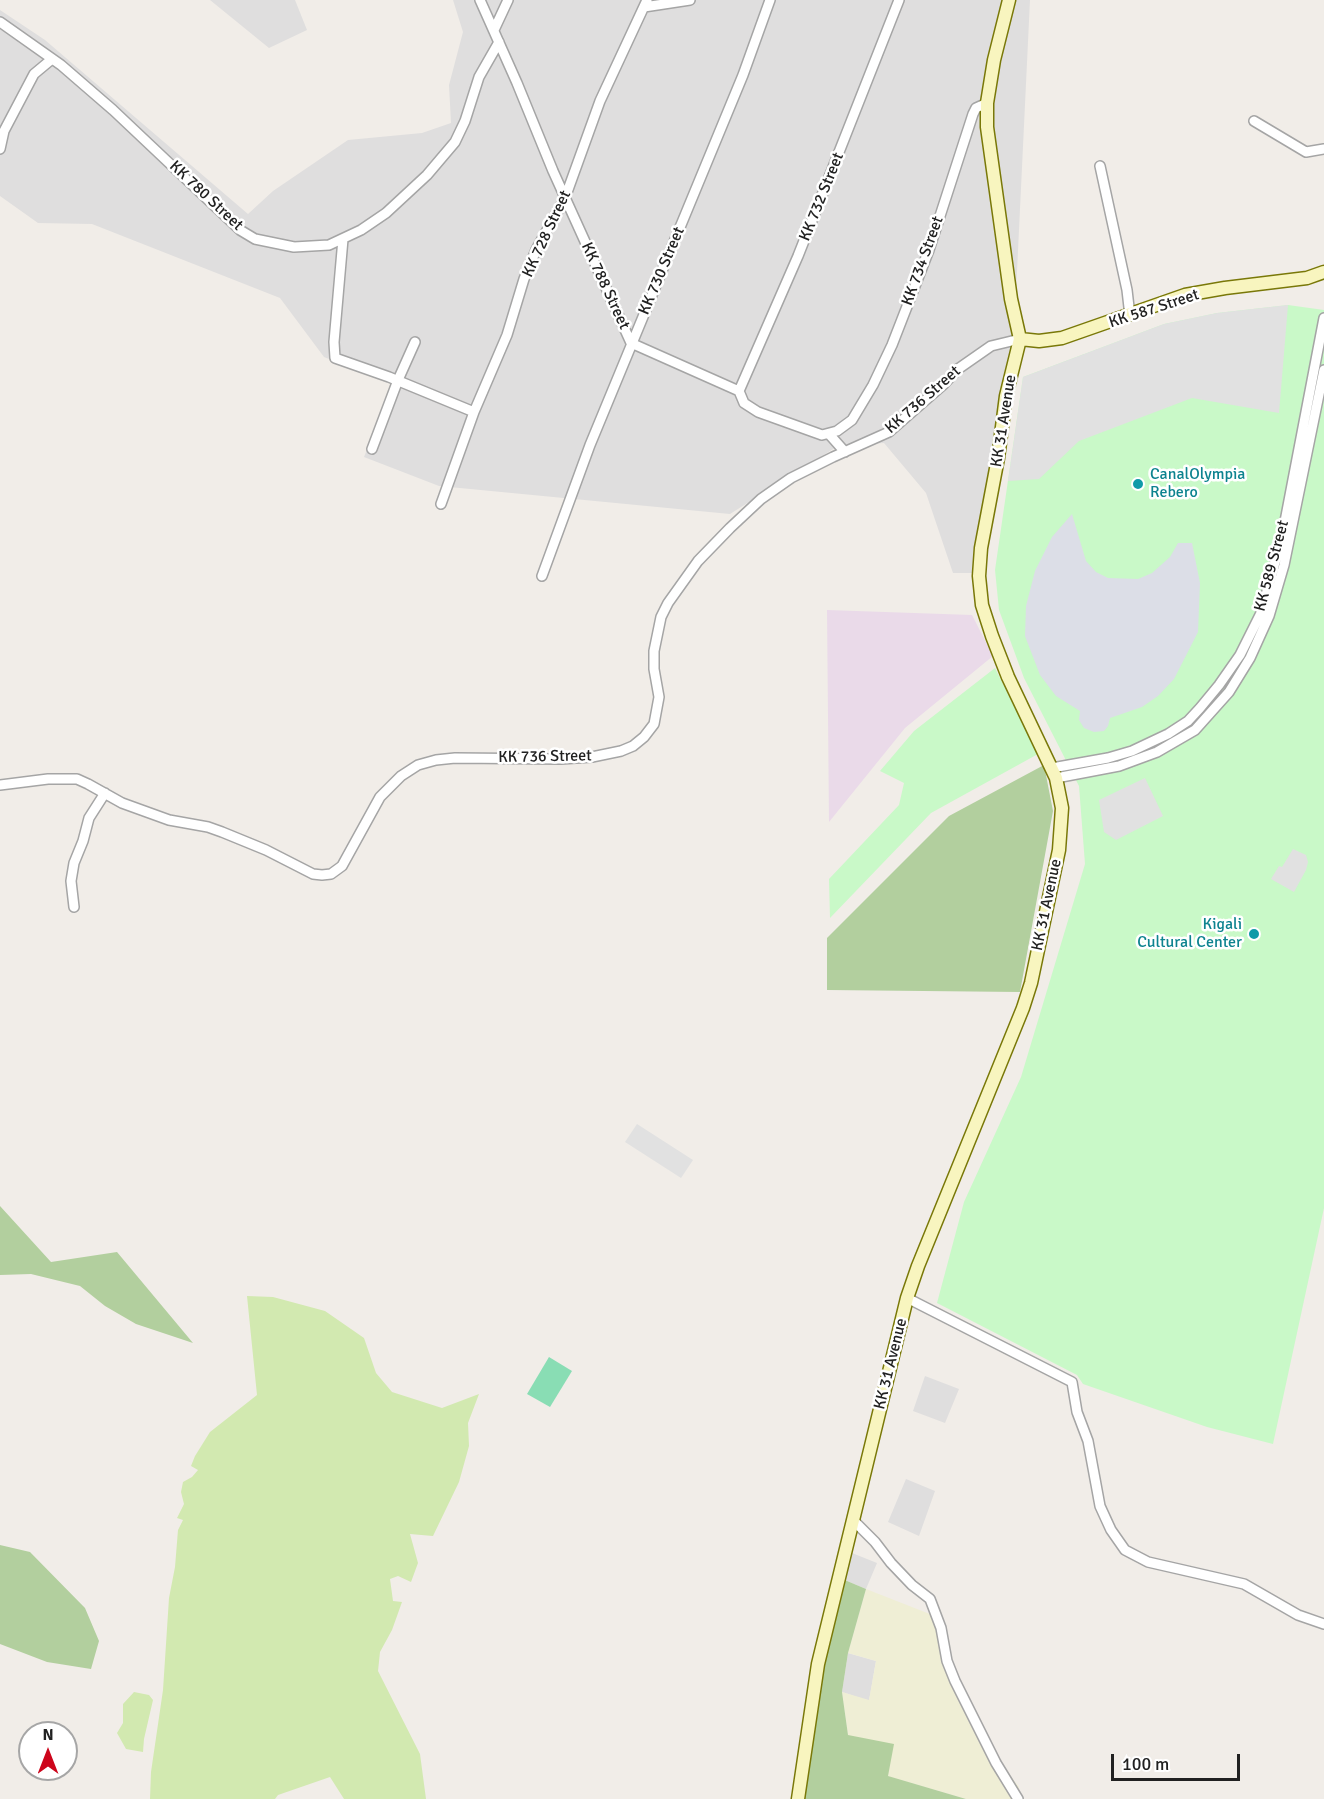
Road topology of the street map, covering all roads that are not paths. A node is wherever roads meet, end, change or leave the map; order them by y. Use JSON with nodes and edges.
{"nodes":[{"id":1,"x":480,"y":0,"type":"edge"},
{"id":2,"x":508,"y":0,"type":"edge"},
{"id":3,"x":690,"y":0,"type":"edge"},
{"id":4,"x":770,"y":0,"type":"edge"},
{"id":5,"x":898,"y":0,"type":"edge"},
{"id":6,"x":1009,"y":0,"type":"edge"},
{"id":7,"x":646,"y":4,"type":"edge"},
{"id":8,"x":0,"y":22,"type":"edge"},
{"id":9,"x":494,"y":30,"type":"junction"},
{"id":10,"x":499,"y":42,"type":"junction"},
{"id":11,"x":52,"y":59,"type":"junction"},
{"id":12,"x":987,"y":103,"type":"junction"},
{"id":13,"x":1254,"y":121,"type":"dead end"},
{"id":14,"x":0,"y":149,"type":"edge"},
{"id":15,"x":1324,"y":149,"type":"edge"},
{"id":16,"x":1100,"y":166,"type":"dead end"},
{"id":17,"x":566,"y":198,"type":"junction"},
{"id":18,"x":344,"y":239,"type":"junction"},
{"id":19,"x":1324,"y":272,"type":"edge"},
{"id":20,"x":1130,"y":316,"type":"junction"},
{"id":21,"x":1324,"y":318,"type":"edge"},
{"id":22,"x":1020,"y":339,"type":"junction"},
{"id":23,"x":415,"y":342,"type":"dead end"},
{"id":24,"x":631,"y":342,"type":"junction"},
{"id":25,"x":1324,"y":370,"type":"edge"},
{"id":26,"x":398,"y":380,"type":"junction"},
{"id":27,"x":739,"y":391,"type":"junction"},
{"id":28,"x":474,"y":412,"type":"junction"},
{"id":29,"x":828,"y":434,"type":"junction"},
{"id":30,"x":372,"y":449,"type":"dead end"},
{"id":31,"x":845,"y":452,"type":"junction"},
{"id":32,"x":441,"y":504,"type":"dead end"},
{"id":33,"x":542,"y":576,"type":"dead end"},
{"id":34,"x":1054,"y":773,"type":"junction"},
{"id":35,"x":0,"y":785,"type":"edge"},
{"id":36,"x":105,"y":794,"type":"junction"},
{"id":37,"x":74,"y":907,"type":"dead end"},
{"id":38,"x":907,"y":1298,"type":"junction"},
{"id":39,"x":853,"y":1520,"type":"junction"},
{"id":40,"x":1324,"y":1624,"type":"edge"},
{"id":41,"x":798,"y":1799,"type":"edge"},
{"id":42,"x":1018,"y":1799,"type":"edge"}],
"edges":[{"from":1,"to":9,"type":"street","name":"KK 788 Street"},
{"from":2,"to":9,"type":"street"},
{"from":3,"to":7,"type":"street"},
{"from":4,"to":24,"type":"street","name":"KK 730 Street"},
{"from":5,"to":27,"type":"street","name":"KK 732 Street"},
{"from":6,"to":12,"type":"main road","name":"KK 31 Avenue"},
{"from":7,"to":17,"type":"street","name":"KK 728 Street"},
{"from":8,"to":11,"type":"street","name":"KK 780 Street"},
{"from":9,"to":10,"type":"street","name":"KK 788 Street"},
{"from":10,"to":17,"type":"street","name":"KK 788 Street"},
{"from":10,"to":18,"type":"street","name":"KK 780 Street"},
{"from":11,"to":14,"type":"street"},
{"from":11,"to":18,"type":"street","name":"KK 780 Street"},
{"from":12,"to":22,"type":"main road","name":"KK 31 Avenue"},
{"from":12,"to":29,"type":"street","name":"KK 734 Street"},
{"from":13,"to":15,"type":"street"},
{"from":16,"to":20,"type":"street"},
{"from":17,"to":24,"type":"street","name":"KK 788 Street"},
{"from":17,"to":28,"type":"street","name":"KK 728 Street"},
{"from":18,"to":26,"type":"street"},
{"from":19,"to":20,"type":"main road","name":"KK 587 Street"},
{"from":20,"to":22,"type":"main road","name":"KK 587 Street"},
{"from":21,"to":34,"type":"street","name":"KK 589 Street"},
{"from":22,"to":31,"type":"street","name":"KK 736 Street"},
{"from":22,"to":34,"type":"main road","name":"KK 31 Avenue"},
{"from":23,"to":26,"type":"street"},
{"from":24,"to":27,"type":"street","name":"KK 788 Street"},
{"from":24,"to":33,"type":"street","name":"KK 730 Street"},
{"from":25,"to":34,"type":"street","name":"KK 589 Street"},
{"from":26,"to":28,"type":"street"},
{"from":26,"to":30,"type":"street"},
{"from":27,"to":29,"type":"street","name":"KK 788 Street"},
{"from":28,"to":32,"type":"street","name":"KK 728 Street"},
{"from":29,"to":31,"type":"street"},
{"from":31,"to":36,"type":"street","name":"KK 736 Street"},
{"from":34,"to":38,"type":"main road","name":"KK 31 Avenue"},
{"from":35,"to":36,"type":"street","name":"KK 736 Street"},
{"from":36,"to":37,"type":"street"},
{"from":38,"to":39,"type":"main road","name":"KK 31 Avenue"},
{"from":38,"to":40,"type":"street"},
{"from":39,"to":41,"type":"main road","name":"KK 31 Avenue"},
{"from":39,"to":42,"type":"street"}]}
